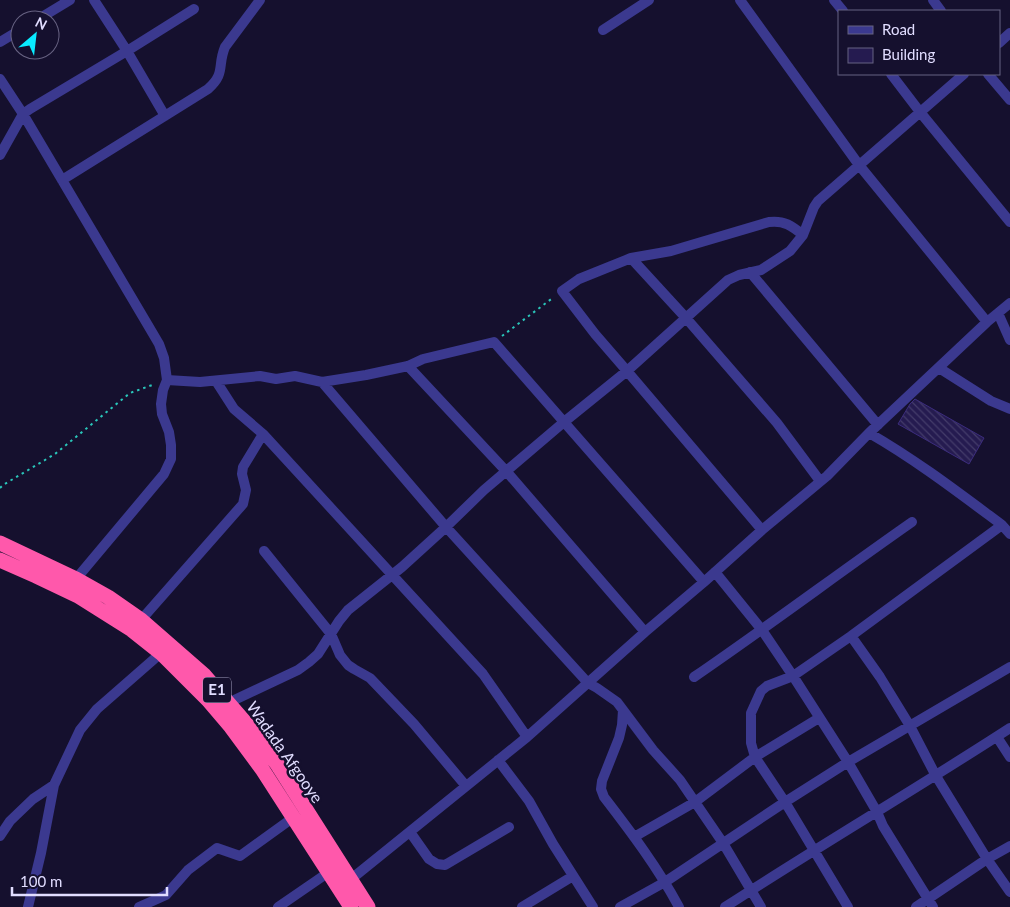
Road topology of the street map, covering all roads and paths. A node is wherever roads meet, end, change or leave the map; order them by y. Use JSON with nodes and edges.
{"nodes":[{"id":1,"x":70,"y":0,"type":"edge"},
{"id":2,"x":94,"y":0,"type":"edge"},
{"id":3,"x":260,"y":0,"type":"edge"},
{"id":4,"x":649,"y":0,"type":"edge"},
{"id":5,"x":740,"y":0,"type":"edge"},
{"id":6,"x":834,"y":0,"type":"edge"},
{"id":7,"x":194,"y":9,"type":"dead end"},
{"id":8,"x":54,"y":10,"type":"edge"},
{"id":9,"x":842,"y":10,"type":"edge"},
{"id":10,"x":602,"y":30,"type":"dead end"},
{"id":11,"x":1010,"y":33,"type":"edge"},
{"id":12,"x":1000,"y":42,"type":"edge"},
{"id":13,"x":128,"y":51,"type":"junction"},
{"id":14,"x":892,"y":75,"type":"edge"},
{"id":15,"x":963,"y":75,"type":"edge"},
{"id":16,"x":989,"y":75,"type":"edge"},
{"id":17,"x":0,"y":79,"type":"edge"},
{"id":18,"x":1010,"y":100,"type":"edge"},
{"id":19,"x":920,"y":112,"type":"junction"},
{"id":20,"x":23,"y":114,"type":"junction"},
{"id":21,"x":165,"y":116,"type":"junction"},
{"id":22,"x":0,"y":154,"type":"edge"},
{"id":23,"x":859,"y":165,"type":"junction"},
{"id":24,"x":62,"y":180,"type":"junction"},
{"id":25,"x":1010,"y":222,"type":"edge"},
{"id":26,"x":803,"y":235,"type":"junction"},
{"id":27,"x":631,"y":258,"type":"junction"},
{"id":28,"x":750,"y":272,"type":"junction"},
{"id":29,"x":562,"y":291,"type":"junction"},
{"id":30,"x":1010,"y":303,"type":"edge"},
{"id":31,"x":998,"y":313,"type":"junction"},
{"id":32,"x":686,"y":318,"type":"junction"},
{"id":33,"x":987,"y":322,"type":"junction"},
{"id":34,"x":1010,"y":340,"type":"edge"},
{"id":35,"x":494,"y":342,"type":"junction"},
{"id":36,"x":408,"y":366,"type":"junction"},
{"id":37,"x":938,"y":368,"type":"junction"},
{"id":38,"x":627,"y":371,"type":"junction"},
{"id":39,"x":167,"y":380,"type":"junction"},
{"id":40,"x":216,"y":381,"type":"junction"},
{"id":41,"x":322,"y":382,"type":"junction"},
{"id":42,"x":1010,"y":409,"type":"edge"},
{"id":43,"x":564,"y":422,"type":"junction"},
{"id":44,"x":878,"y":425,"type":"junction"},
{"id":45,"x":869,"y":433,"type":"junction"},
{"id":46,"x":263,"y":434,"type":"junction"},
{"id":47,"x":507,"y":472,"type":"junction"},
{"id":48,"x":820,"y":481,"type":"junction"},
{"id":49,"x":0,"y":488,"type":"edge"},
{"id":50,"x":912,"y":522,"type":"dead end"},
{"id":51,"x":1002,"y":525,"type":"junction"},
{"id":52,"x":446,"y":527,"type":"junction"},
{"id":53,"x":762,"y":530,"type":"junction"},
{"id":54,"x":1010,"y":534,"type":"edge"},
{"id":55,"x":0,"y":543,"type":"edge"},
{"id":56,"x":264,"y":551,"type":"dead end"},
{"id":57,"x":0,"y":560,"type":"edge"},
{"id":58,"x":715,"y":572,"type":"junction"},
{"id":59,"x":392,"y":575,"type":"junction"},
{"id":60,"x":76,"y":579,"type":"junction"},
{"id":61,"x":704,"y":582,"type":"junction"},
{"id":62,"x":141,"y":620,"type":"junction"},
{"id":63,"x":762,"y":630,"type":"junction"},
{"id":64,"x":645,"y":632,"type":"junction"},
{"id":65,"x":331,"y":634,"type":"junction"},
{"id":66,"x":851,"y":636,"type":"junction"},
{"id":67,"x":160,"y":653,"type":"junction"},
{"id":68,"x":1010,"y":667,"type":"edge"},
{"id":69,"x":793,"y":676,"type":"junction"},
{"id":70,"x":694,"y":678,"type":"dead end"},
{"id":71,"x":588,"y":683,"type":"junction"},
{"id":72,"x":228,"y":703,"type":"junction"},
{"id":73,"x":623,"y":710,"type":"junction"},
{"id":74,"x":820,"y":718,"type":"junction"},
{"id":75,"x":910,"y":726,"type":"junction"},
{"id":76,"x":1010,"y":728,"type":"edge"},
{"id":77,"x":527,"y":737,"type":"junction"},
{"id":78,"x":997,"y":737,"type":"junction"},
{"id":79,"x":755,"y":757,"type":"junction"},
{"id":80,"x":1010,"y":757,"type":"edge"},
{"id":81,"x":498,"y":760,"type":"junction"},
{"id":82,"x":848,"y":762,"type":"junction"},
{"id":83,"x":936,"y":776,"type":"junction"},
{"id":84,"x":54,"y":786,"type":"junction"},
{"id":85,"x":466,"y":786,"type":"junction"},
{"id":86,"x":695,"y":802,"type":"junction"},
{"id":87,"x":784,"y":802,"type":"junction"},
{"id":88,"x":877,"y":812,"type":"junction"},
{"id":89,"x":294,"y":817,"type":"junction"},
{"id":90,"x":509,"y":827,"type":"dead end"},
{"id":91,"x":410,"y":832,"type":"junction"},
{"id":92,"x":0,"y":836,"type":"edge"},
{"id":93,"x":634,"y":836,"type":"junction"},
{"id":94,"x":723,"y":843,"type":"junction"},
{"id":95,"x":1010,"y":846,"type":"edge"},
{"id":96,"x":814,"y":850,"type":"junction"},
{"id":97,"x":987,"y":860,"type":"junction"},
{"id":98,"x":328,"y":872,"type":"junction"},
{"id":99,"x":573,"y":876,"type":"junction"},
{"id":100,"x":350,"y":880,"type":"junction"},
{"id":101,"x":665,"y":882,"type":"junction"},
{"id":102,"x":751,"y":890,"type":"junction"},
{"id":103,"x":1010,"y":892,"type":"edge"},
{"id":104,"x":930,"y":903,"type":"edge"},
{"id":105,"x":28,"y":907,"type":"edge"},
{"id":106,"x":139,"y":907,"type":"edge"},
{"id":107,"x":278,"y":907,"type":"edge"},
{"id":108,"x":351,"y":907,"type":"edge"},
{"id":109,"x":368,"y":907,"type":"edge"},
{"id":110,"x":522,"y":907,"type":"edge"},
{"id":111,"x":593,"y":907,"type":"edge"},
{"id":112,"x":620,"y":907,"type":"edge"},
{"id":113,"x":679,"y":907,"type":"edge"},
{"id":114,"x":725,"y":907,"type":"edge"},
{"id":115,"x":761,"y":907,"type":"edge"},
{"id":116,"x":848,"y":907,"type":"edge"},
{"id":117,"x":916,"y":907,"type":"edge"}],
"edges":[{"from":1,"to":8,"type":"street"},
{"from":2,"to":13,"type":"street"},
{"from":3,"to":21,"type":"street"},
{"from":4,"to":10,"type":"street"},
{"from":5,"to":23,"type":"street"},
{"from":6,"to":9,"type":"street"},
{"from":7,"to":13,"type":"street"},
{"from":11,"to":12,"type":"street"},
{"from":13,"to":20,"type":"street"},
{"from":13,"to":21,"type":"street"},
{"from":14,"to":19,"type":"street"},
{"from":15,"to":19,"type":"street"},
{"from":16,"to":18,"type":"street"},
{"from":17,"to":20,"type":"street"},
{"from":19,"to":23,"type":"street"},
{"from":19,"to":25,"type":"street"},
{"from":20,"to":22,"type":"street"},
{"from":20,"to":24,"type":"street"},
{"from":21,"to":24,"type":"street"},
{"from":23,"to":26,"type":"street"},
{"from":23,"to":33,"type":"street"},
{"from":24,"to":39,"type":"street"},
{"from":26,"to":27,"type":"street"},
{"from":26,"to":28,"type":"street"},
{"from":27,"to":29,"type":"street"},
{"from":27,"to":32,"type":"street"},
{"from":28,"to":32,"type":"street"},
{"from":28,"to":44,"type":"street"},
{"from":29,"to":35,"type":"path"},
{"from":29,"to":38,"type":"street"},
{"from":30,"to":31,"type":"street"},
{"from":31,"to":33,"type":"street"},
{"from":31,"to":34,"type":"street"},
{"from":32,"to":38,"type":"street"},
{"from":32,"to":48,"type":"street"},
{"from":33,"to":37,"type":"street"},
{"from":35,"to":36,"type":"street"},
{"from":35,"to":43,"type":"street"},
{"from":36,"to":41,"type":"street"},
{"from":36,"to":47,"type":"street"},
{"from":37,"to":42,"type":"street"},
{"from":37,"to":44,"type":"street"},
{"from":38,"to":43,"type":"street"},
{"from":38,"to":53,"type":"street"},
{"from":39,"to":40,"type":"street"},
{"from":39,"to":49,"type":"path"},
{"from":39,"to":60,"type":"street"},
{"from":40,"to":41,"type":"street"},
{"from":40,"to":46,"type":"street"},
{"from":41,"to":52,"type":"street"},
{"from":43,"to":47,"type":"street"},
{"from":43,"to":61,"type":"street"},
{"from":44,"to":45,"type":"street"},
{"from":45,"to":48,"type":"street"},
{"from":45,"to":51,"type":"street"},
{"from":46,"to":59,"type":"street"},
{"from":46,"to":62,"type":"street"},
{"from":47,"to":52,"type":"street"},
{"from":47,"to":64,"type":"street"},
{"from":48,"to":53,"type":"street"},
{"from":50,"to":63,"type":"street"},
{"from":51,"to":54,"type":"street"},
{"from":51,"to":66,"type":"street"},
{"from":52,"to":59,"type":"street"},
{"from":52,"to":71,"type":"street"},
{"from":53,"to":58,"type":"street"},
{"from":55,"to":60,"type":"highway","name":"Wadada Afgooye","number":"E1"},
{"from":56,"to":65,"type":"street"},
{"from":57,"to":67,"type":"highway","name":"Wadada Afgooye","number":"E1"},
{"from":58,"to":61,"type":"street"},
{"from":58,"to":63,"type":"street"},
{"from":59,"to":65,"type":"street"},
{"from":59,"to":77,"type":"street"},
{"from":60,"to":62,"type":"highway","name":"Wadada Afgooye","number":"E1"},
{"from":61,"to":64,"type":"street"},
{"from":62,"to":72,"type":"highway","name":"Wadada Afgooye","number":"E1"},
{"from":63,"to":69,"type":"street"},
{"from":63,"to":70,"type":"street"},
{"from":64,"to":71,"type":"street"},
{"from":65,"to":72,"type":"street"},
{"from":65,"to":85,"type":"street"},
{"from":66,"to":69,"type":"street"},
{"from":66,"to":75,"type":"street"},
{"from":67,"to":84,"type":"street"},
{"from":67,"to":89,"type":"highway","name":"Wadada Afgooye","number":"E1"},
{"from":68,"to":75,"type":"street"},
{"from":69,"to":74,"type":"street"},
{"from":69,"to":79,"type":"street"},
{"from":71,"to":73,"type":"street"},
{"from":71,"to":77,"type":"street"},
{"from":72,"to":100,"type":"highway","name":"Wadada Afgooye","number":"E1"},
{"from":73,"to":86,"type":"street"},
{"from":73,"to":93,"type":"street"},
{"from":74,"to":79,"type":"street"},
{"from":74,"to":82,"type":"street"},
{"from":75,"to":82,"type":"street"},
{"from":75,"to":83,"type":"street"},
{"from":76,"to":78,"type":"street"},
{"from":77,"to":81,"type":"street"},
{"from":78,"to":80,"type":"street"},
{"from":78,"to":83,"type":"street"},
{"from":79,"to":86,"type":"street"},
{"from":79,"to":87,"type":"street"},
{"from":81,"to":85,"type":"street"},
{"from":81,"to":99,"type":"street"},
{"from":82,"to":87,"type":"street"},
{"from":82,"to":88,"type":"street"},
{"from":83,"to":88,"type":"street"},
{"from":83,"to":97,"type":"street"},
{"from":84,"to":92,"type":"street"},
{"from":84,"to":105,"type":"street"},
{"from":85,"to":91,"type":"street"},
{"from":86,"to":93,"type":"street"},
{"from":86,"to":94,"type":"street"},
{"from":87,"to":94,"type":"street"},
{"from":87,"to":96,"type":"street"},
{"from":88,"to":96,"type":"street"},
{"from":88,"to":104,"type":"street"},
{"from":89,"to":98,"type":"highway","name":"Wadada Afgooye","number":"E1"},
{"from":89,"to":106,"type":"street"},
{"from":90,"to":91,"type":"street"},
{"from":91,"to":100,"type":"street"},
{"from":93,"to":101,"type":"street"},
{"from":94,"to":101,"type":"street"},
{"from":94,"to":102,"type":"street"},
{"from":95,"to":97,"type":"street"},
{"from":96,"to":102,"type":"street"},
{"from":96,"to":116,"type":"street"},
{"from":97,"to":103,"type":"street"},
{"from":97,"to":104,"type":"street"},
{"from":98,"to":107,"type":"street"},
{"from":98,"to":108,"type":"highway","name":"Wadada Afgooye","number":"E1"},
{"from":99,"to":110,"type":"street"},
{"from":99,"to":111,"type":"street"},
{"from":100,"to":109,"type":"highway","name":"Wadada Afgooye","number":"E1"},
{"from":101,"to":112,"type":"street"},
{"from":101,"to":113,"type":"street"},
{"from":102,"to":114,"type":"street"},
{"from":102,"to":115,"type":"street"},
{"from":104,"to":117,"type":"street"}]}
